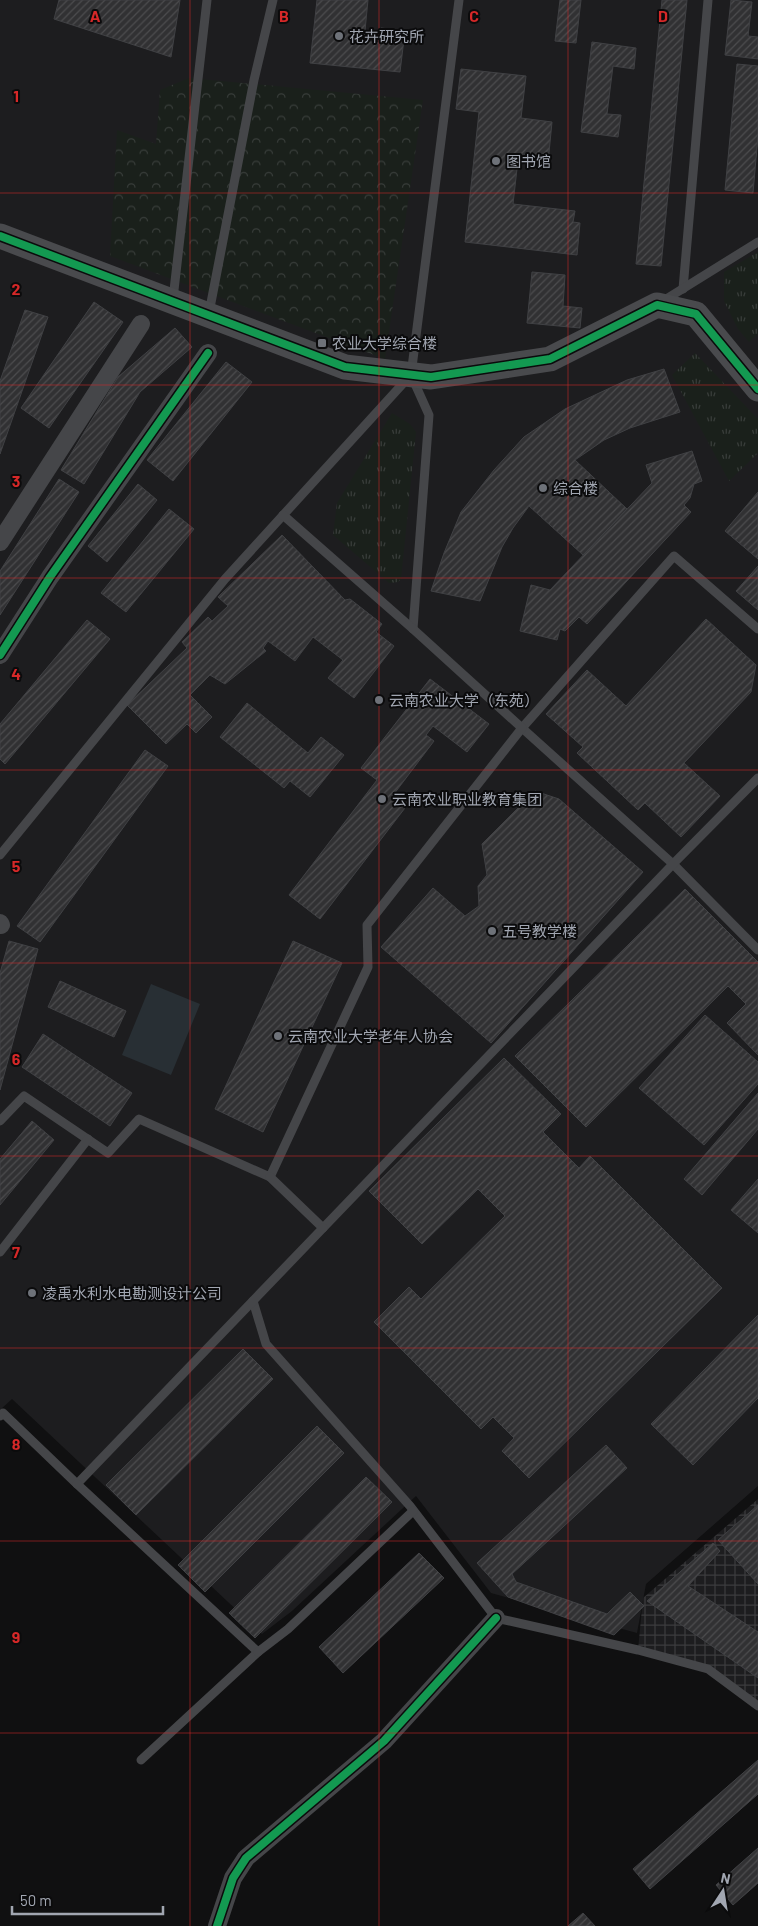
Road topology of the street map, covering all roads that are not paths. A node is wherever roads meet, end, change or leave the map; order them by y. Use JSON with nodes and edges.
{"nodes":[{"id":1,"x":207,"y":0,"type":"edge"},
{"id":2,"x":273,"y":0,"type":"edge"},
{"id":3,"x":459,"y":0,"type":"edge"},
{"id":4,"x":708,"y":0,"type":"edge"},
{"id":5,"x":0,"y":236,"type":"edge"},
{"id":6,"x":758,"y":242,"type":"edge"},
{"id":7,"x":682,"y":289,"type":"junction"},
{"id":8,"x":173,"y":302,"type":"junction"},
{"id":9,"x":656,"y":305,"type":"junction"},
{"id":10,"x":209,"y":316,"type":"junction"},
{"id":11,"x":141,"y":324,"type":"dead end"},
{"id":12,"x":208,"y":353,"type":"dead end"},
{"id":13,"x":411,"y":374,"type":"junction"},
{"id":14,"x":758,"y":389,"type":"edge"},
{"id":15,"x":283,"y":516,"type":"junction"},
{"id":16,"x":0,"y":542,"type":"edge"},
{"id":17,"x":412,"y":629,"type":"junction"},
{"id":18,"x":758,"y":629,"type":"edge"},
{"id":19,"x":0,"y":655,"type":"edge"},
{"id":20,"x":522,"y":728,"type":"junction"},
{"id":21,"x":758,"y":778,"type":"edge"},
{"id":22,"x":0,"y":855,"type":"edge"},
{"id":23,"x":672,"y":864,"type":"junction"},
{"id":24,"x":758,"y":950,"type":"edge"},
{"id":25,"x":0,"y":1121,"type":"edge"},
{"id":26,"x":88,"y":1139,"type":"junction"},
{"id":27,"x":270,"y":1177,"type":"junction"},
{"id":28,"x":323,"y":1228,"type":"junction"},
{"id":29,"x":0,"y":1252,"type":"edge"},
{"id":30,"x":253,"y":1301,"type":"junction"},
{"id":31,"x":0,"y":1416,"type":"edge"},
{"id":32,"x":77,"y":1484,"type":"junction"},
{"id":33,"x":413,"y":1511,"type":"junction"},
{"id":34,"x":496,"y":1618,"type":"junction"},
{"id":35,"x":258,"y":1652,"type":"junction"},
{"id":36,"x":758,"y":1706,"type":"edge"},
{"id":37,"x":142,"y":1760,"type":"dead end"},
{"id":38,"x":217,"y":1926,"type":"edge"}],
"edges":[{"from":1,"to":8,"type":"lane"},
{"from":2,"to":10,"type":"lane"},
{"from":3,"to":13,"type":"lane"},
{"from":4,"to":7,"type":"lane"},
{"from":5,"to":8,"type":"street"},
{"from":6,"to":7,"type":"lane"},
{"from":7,"to":9,"type":"lane"},
{"from":8,"to":10,"type":"street"},
{"from":9,"to":13,"type":"street"},
{"from":9,"to":14,"type":"street"},
{"from":10,"to":13,"type":"street"},
{"from":11,"to":16,"type":"street"},
{"from":12,"to":19,"type":"street"},
{"from":13,"to":15,"type":"lane"},
{"from":13,"to":17,"type":"lane"},
{"from":15,"to":17,"type":"lane"},
{"from":15,"to":22,"type":"lane"},
{"from":17,"to":20,"type":"lane"},
{"from":18,"to":20,"type":"lane"},
{"from":20,"to":23,"type":"lane"},
{"from":20,"to":27,"type":"lane"},
{"from":21,"to":23,"type":"lane"},
{"from":23,"to":24,"type":"lane"},
{"from":23,"to":28,"type":"lane"},
{"from":25,"to":26,"type":"lane"},
{"from":26,"to":27,"type":"lane"},
{"from":26,"to":29,"type":"lane"},
{"from":27,"to":28,"type":"lane"},
{"from":28,"to":30,"type":"lane"},
{"from":30,"to":32,"type":"lane"},
{"from":30,"to":33,"type":"lane"},
{"from":31,"to":32,"type":"lane"},
{"from":32,"to":35,"type":"lane"},
{"from":33,"to":34,"type":"lane"},
{"from":33,"to":35,"type":"lane"},
{"from":34,"to":36,"type":"lane"},
{"from":34,"to":38,"type":"street"},
{"from":35,"to":37,"type":"lane"}]}
